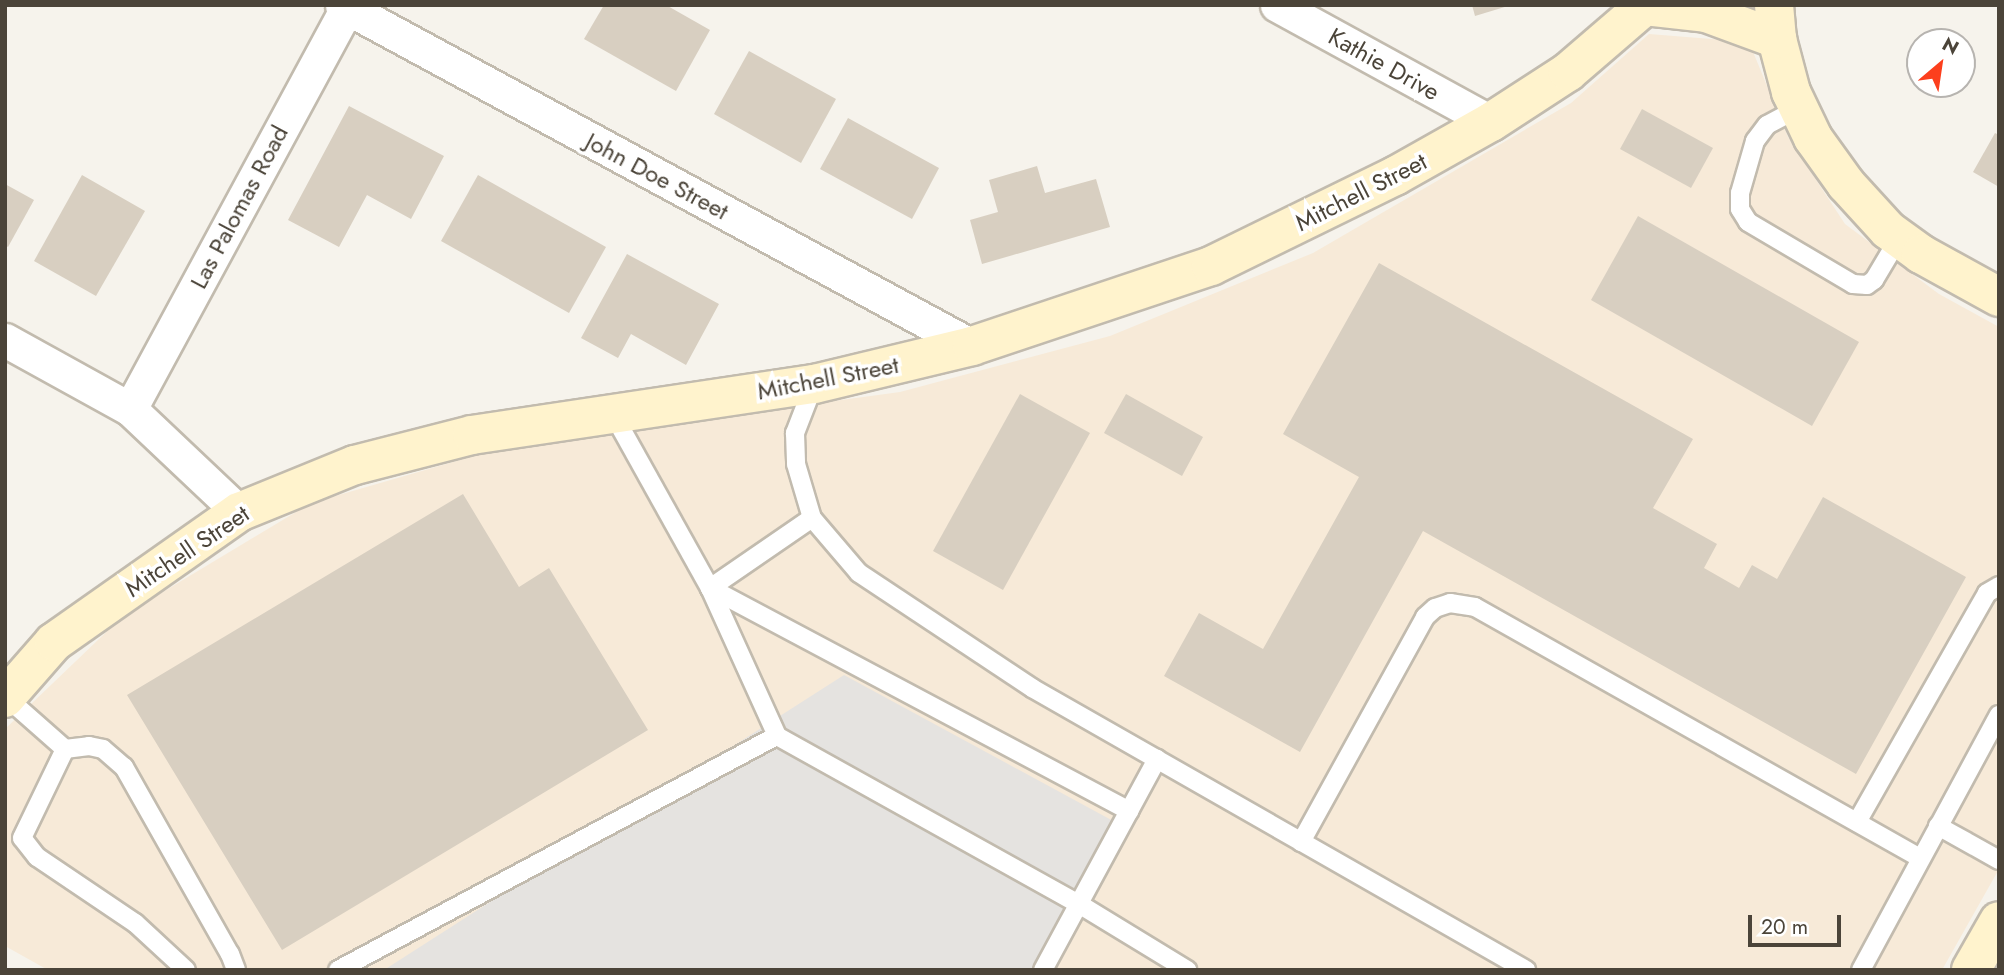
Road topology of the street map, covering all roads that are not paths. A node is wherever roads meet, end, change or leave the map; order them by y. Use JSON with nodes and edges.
{"nodes":[{"id":1,"x":1277,"y":5,"type":"edge"},
{"id":2,"x":346,"y":6,"type":"edge"},
{"id":3,"x":1646,"y":6,"type":"edge"},
{"id":4,"x":1775,"y":22,"type":"edge"},
{"id":5,"x":1799,"y":108,"type":"junction"},
{"id":6,"x":1491,"y":122,"type":"junction"},
{"id":7,"x":1899,"y":238,"type":"junction"},
{"id":8,"x":1999,"y":297,"type":"edge"},
{"id":9,"x":5,"y":340,"type":"edge"},
{"id":10,"x":972,"y":346,"type":"junction"},
{"id":11,"x":814,"y":384,"type":"junction"},
{"id":12,"x":130,"y":409,"type":"junction"},
{"id":13,"x":612,"y":414,"type":"junction"},
{"id":14,"x":239,"y":512,"type":"junction"},
{"id":15,"x":812,"y":518,"type":"junction"},
{"id":16,"x":1999,"y":586,"type":"edge"},
{"id":17,"x":710,"y":588,"type":"junction"},
{"id":18,"x":6,"y":698,"type":"edge"},
{"id":19,"x":1999,"y":715,"type":"edge"},
{"id":20,"x":777,"y":736,"type":"junction"},
{"id":21,"x":65,"y":749,"type":"junction"},
{"id":22,"x":1157,"y":759,"type":"junction"},
{"id":23,"x":1129,"y":811,"type":"junction"},
{"id":24,"x":1857,"y":822,"type":"junction"},
{"id":25,"x":1938,"y":826,"type":"junction"},
{"id":26,"x":1301,"y":842,"type":"junction"},
{"id":27,"x":1920,"y":858,"type":"junction"},
{"id":28,"x":1999,"y":860,"type":"edge"},
{"id":29,"x":1079,"y":904,"type":"junction"},
{"id":30,"x":1999,"y":921,"type":"edge"},
{"id":31,"x":186,"y":970,"type":"edge"},
{"id":32,"x":236,"y":970,"type":"edge"},
{"id":33,"x":338,"y":970,"type":"edge"},
{"id":34,"x":1043,"y":970,"type":"edge"},
{"id":35,"x":1187,"y":970,"type":"edge"},
{"id":36,"x":1526,"y":970,"type":"edge"},
{"id":37,"x":1861,"y":970,"type":"edge"},
{"id":38,"x":1971,"y":970,"type":"edge"}],
"edges":[{"from":1,"to":6,"type":"street","name":"Kathie Drive"},
{"from":2,"to":10,"type":"street","name":"John Doe Street"},
{"from":2,"to":12,"type":"street","name":"Las Palomas Road"},
{"from":3,"to":4,"type":"street","name":"Mitchell Street"},
{"from":3,"to":6,"type":"street","name":"Mitchell Street"},
{"from":4,"to":5,"type":"street"},
{"from":5,"to":7,"type":"street"},
{"from":5,"to":7,"type":"lane"},
{"from":6,"to":10,"type":"street","name":"Mitchell Street"},
{"from":7,"to":8,"type":"street"},
{"from":9,"to":12,"type":"street"},
{"from":10,"to":11,"type":"street","name":"Mitchell Street"},
{"from":11,"to":13,"type":"street","name":"Mitchell Street"},
{"from":11,"to":15,"type":"lane"},
{"from":12,"to":14,"type":"street"},
{"from":13,"to":14,"type":"street","name":"Mitchell Street"},
{"from":13,"to":17,"type":"lane"},
{"from":14,"to":18,"type":"street","name":"Mitchell Street"},
{"from":15,"to":17,"type":"lane"},
{"from":15,"to":22,"type":"lane"},
{"from":16,"to":24,"type":"lane"},
{"from":17,"to":20,"type":"lane"},
{"from":17,"to":23,"type":"lane"},
{"from":18,"to":21,"type":"lane"},
{"from":19,"to":25,"type":"lane"},
{"from":20,"to":29,"type":"lane"},
{"from":20,"to":33,"type":"lane"},
{"from":21,"to":31,"type":"lane"},
{"from":21,"to":32,"type":"lane"},
{"from":22,"to":23,"type":"lane"},
{"from":22,"to":26,"type":"lane"},
{"from":23,"to":29,"type":"lane"},
{"from":24,"to":26,"type":"lane"},
{"from":24,"to":27,"type":"lane"},
{"from":25,"to":27,"type":"lane"},
{"from":25,"to":28,"type":"lane"},
{"from":26,"to":36,"type":"lane"},
{"from":27,"to":37,"type":"lane"},
{"from":29,"to":34,"type":"lane"},
{"from":29,"to":35,"type":"lane"},
{"from":30,"to":38,"type":"street"}]}
